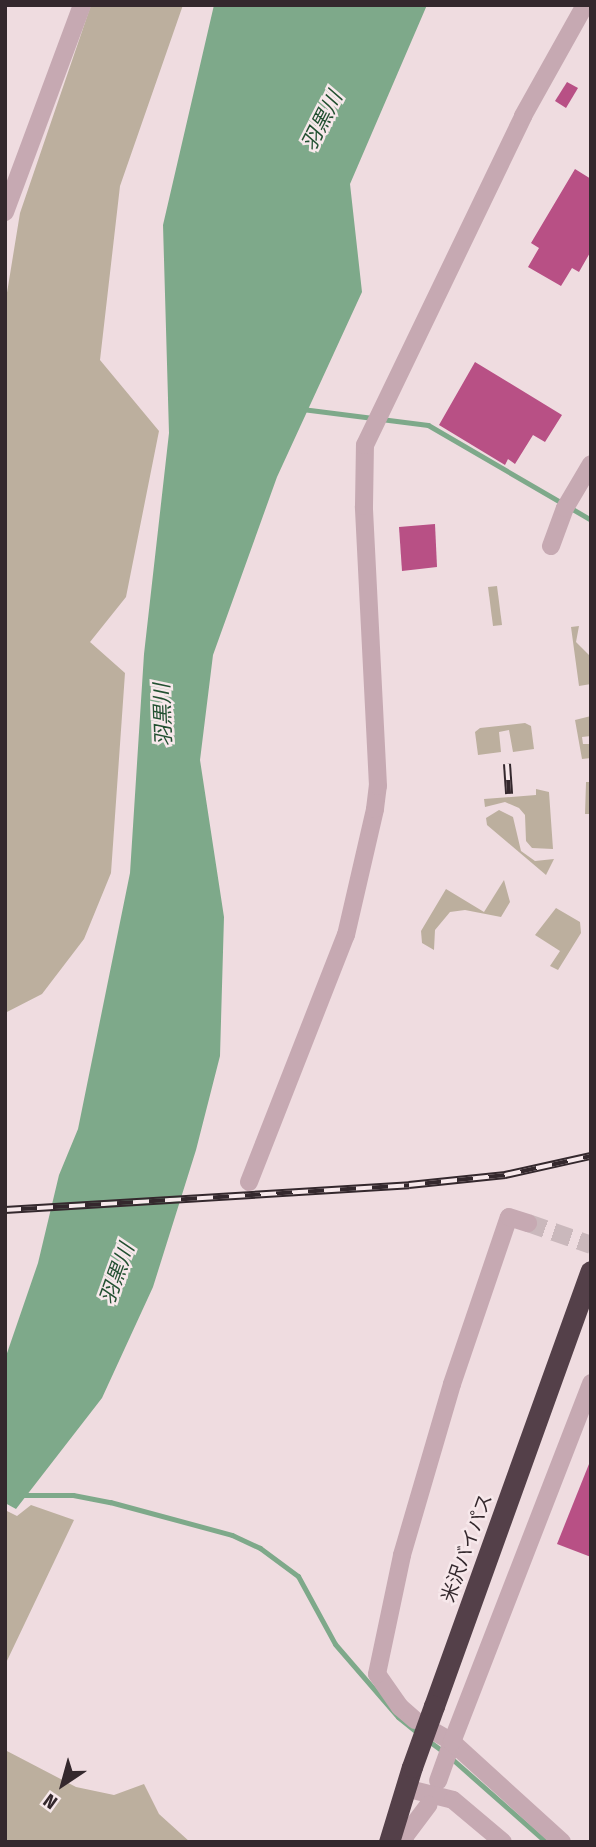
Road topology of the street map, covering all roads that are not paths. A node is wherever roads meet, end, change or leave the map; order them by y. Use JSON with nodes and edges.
{"nodes":[{"id":1,"x":82,"y":5,"type":"edge"},
{"id":2,"x":585,"y":5,"type":"edge"},
{"id":3,"x":5,"y":212,"type":"edge"},
{"id":4,"x":591,"y":464,"type":"edge"},
{"id":5,"x":551,"y":546,"type":"dead end"},
{"id":6,"x":249,"y":1182,"type":"dead end"},
{"id":7,"x":528,"y":1223,"type":"tunnel mouth"},
{"id":8,"x":591,"y":1271,"type":"edge"},
{"id":9,"x":591,"y":1383,"type":"edge"},
{"id":10,"x":415,"y":1720,"type":"dead end"},
{"id":11,"x":435,"y":1732,"type":"dead end"},
{"id":12,"x":451,"y":1746,"type":"junction"},
{"id":13,"x":408,"y":1777,"type":"junction"},
{"id":14,"x":440,"y":1777,"type":"dead end"},
{"id":15,"x":428,"y":1805,"type":"dead end"},
{"id":16,"x":391,"y":1837,"type":"edge"},
{"id":17,"x":503,"y":1842,"type":"edge"},
{"id":18,"x":562,"y":1842,"type":"edge"}],
"edges":[{"from":1,"to":3,"type":"street"},
{"from":2,"to":6,"type":"street"},
{"from":4,"to":5,"type":"street"},
{"from":7,"to":10,"type":"street"},
{"from":8,"to":13,"type":"highway","name":"米沢バイパス","bridge":true},
{"from":9,"to":12,"type":"street"},
{"from":11,"to":12,"type":"street"},
{"from":12,"to":14,"type":"street"},
{"from":12,"to":18,"type":"street"},
{"from":13,"to":16,"type":"highway","name":"米沢バイパス"},
{"from":13,"to":17,"type":"street"},
{"from":15,"to":16,"type":"street"}]}
